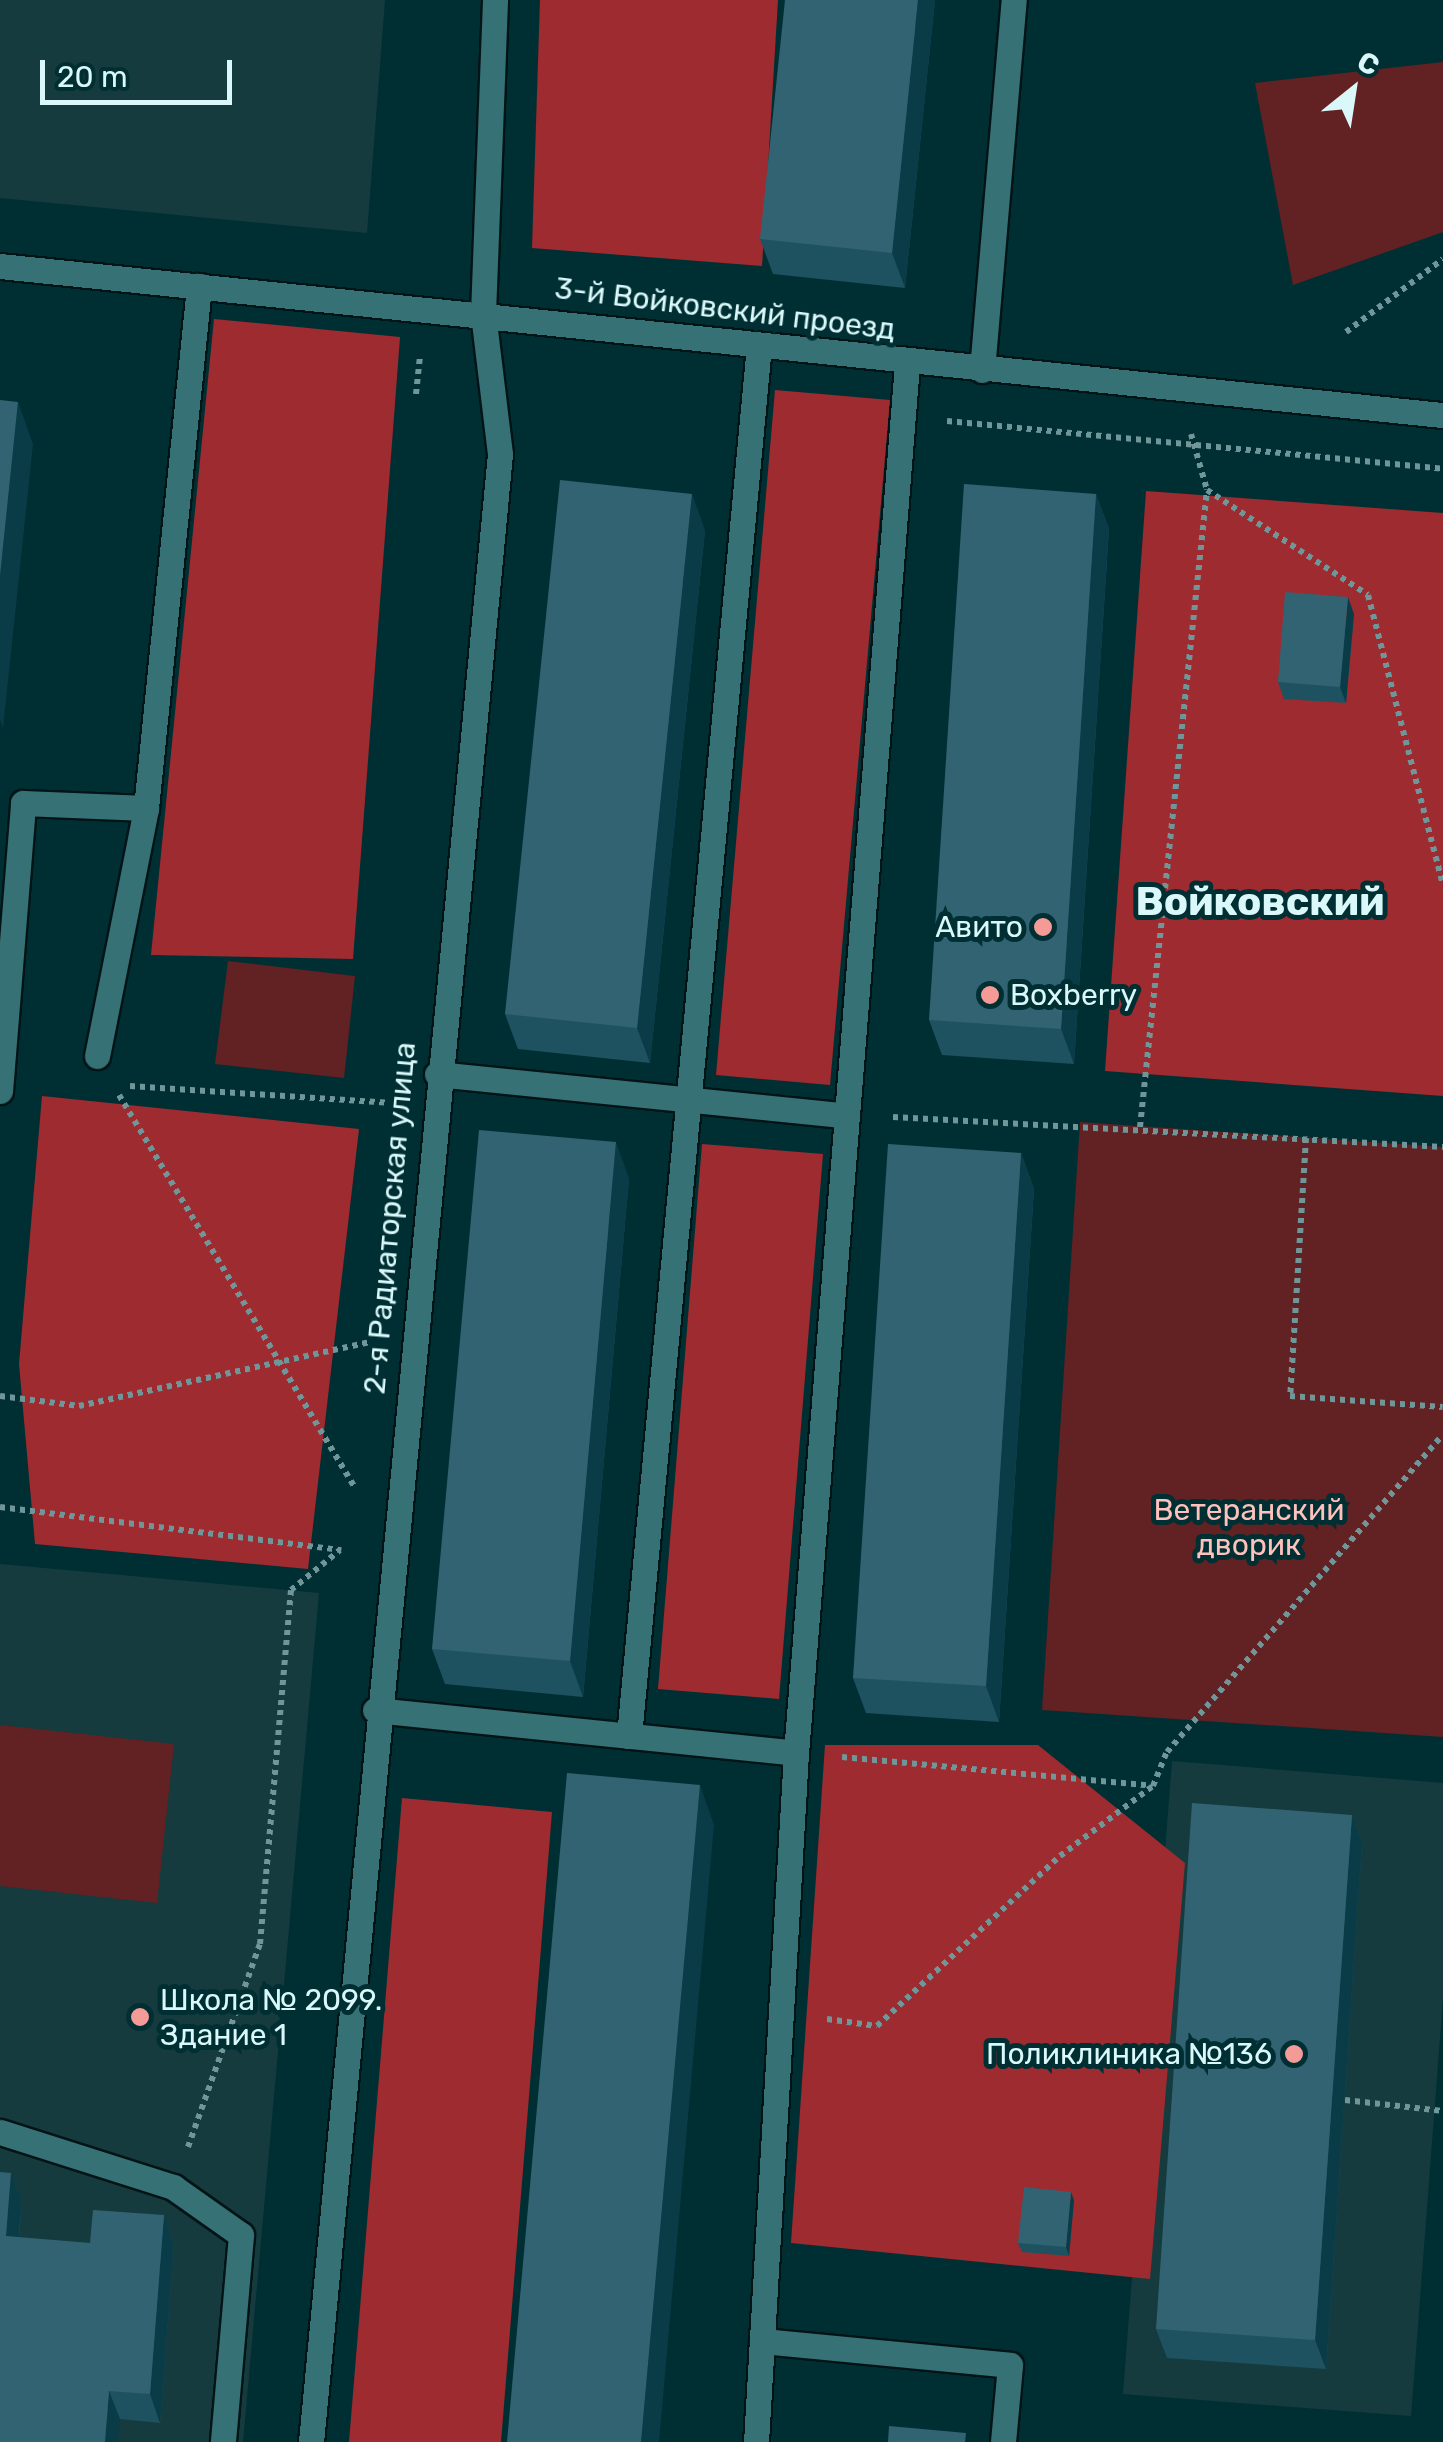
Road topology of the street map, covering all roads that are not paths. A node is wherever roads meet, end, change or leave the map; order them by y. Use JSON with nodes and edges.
{"nodes":[{"id":1,"x":496,"y":0,"type":"edge"},
{"id":2,"x":1014,"y":0,"type":"edge"},
{"id":3,"x":0,"y":266,"type":"edge"},
{"id":4,"x":199,"y":286,"type":"junction"},
{"id":5,"x":484,"y":314,"type":"junction"},
{"id":6,"x":759,"y":346,"type":"junction"},
{"id":7,"x":907,"y":363,"type":"junction"},
{"id":8,"x":982,"y":370,"type":"junction"},
{"id":9,"x":1443,"y":416,"type":"edge"},
{"id":10,"x":12,"y":802,"type":"edge"},
{"id":11,"x":146,"y":808,"type":"junction"},
{"id":12,"x":98,"y":1056,"type":"dead end"},
{"id":13,"x":437,"y":1074,"type":"junction"},
{"id":14,"x":0,"y":1091,"type":"edge"},
{"id":15,"x":694,"y":1100,"type":"junction"},
{"id":16,"x":847,"y":1116,"type":"junction"},
{"id":17,"x":376,"y":1710,"type":"junction"},
{"id":18,"x":629,"y":1736,"type":"junction"},
{"id":19,"x":796,"y":1753,"type":"junction"},
{"id":20,"x":0,"y":2132,"type":"edge"},
{"id":21,"x":762,"y":2341,"type":"junction"},
{"id":22,"x":223,"y":2442,"type":"edge"},
{"id":23,"x":311,"y":2442,"type":"edge"},
{"id":24,"x":756,"y":2442,"type":"edge"},
{"id":25,"x":1003,"y":2442,"type":"edge"}],
"edges":[{"from":1,"to":5,"type":"street","name":"2-я Радиаторская улица"},
{"from":2,"to":8,"type":"street"},
{"from":3,"to":4,"type":"street","name":"3-й Войковский проезд"},
{"from":4,"to":5,"type":"street","name":"3-й Войковский проезд"},
{"from":4,"to":11,"type":"street"},
{"from":5,"to":6,"type":"street","name":"3-й Войковский проезд"},
{"from":5,"to":13,"type":"street","name":"2-я Радиаторская улица"},
{"from":6,"to":7,"type":"street","name":"3-й Войковский проезд"},
{"from":6,"to":15,"type":"street"},
{"from":7,"to":8,"type":"street","name":"3-й Войковский проезд"},
{"from":7,"to":16,"type":"street"},
{"from":8,"to":9,"type":"street","name":"3-й Войковский проезд"},
{"from":10,"to":11,"type":"street"},
{"from":10,"to":14,"type":"street"},
{"from":11,"to":12,"type":"street"},
{"from":13,"to":15,"type":"street"},
{"from":13,"to":17,"type":"street","name":"2-я Радиаторская улица"},
{"from":15,"to":16,"type":"street"},
{"from":15,"to":18,"type":"street"},
{"from":16,"to":19,"type":"street"},
{"from":17,"to":18,"type":"street"},
{"from":17,"to":23,"type":"street","name":"2-я Радиаторская улица"},
{"from":18,"to":19,"type":"street"},
{"from":19,"to":21,"type":"street"},
{"from":20,"to":22,"type":"street"},
{"from":21,"to":24,"type":"street"},
{"from":21,"to":25,"type":"street"}]}
